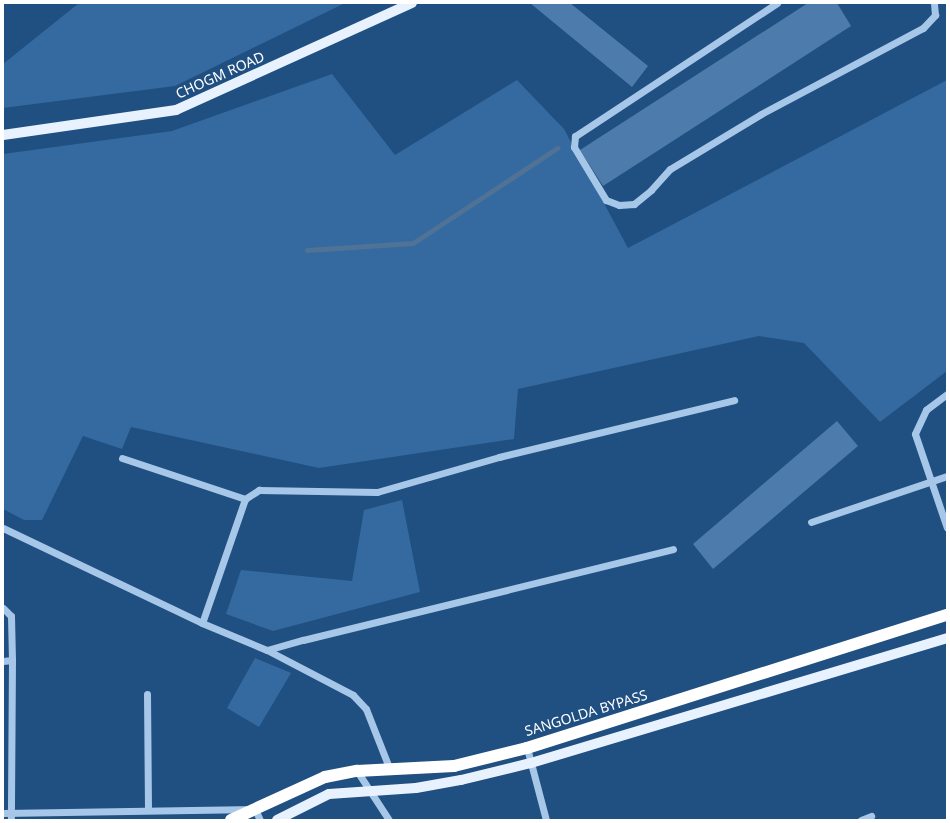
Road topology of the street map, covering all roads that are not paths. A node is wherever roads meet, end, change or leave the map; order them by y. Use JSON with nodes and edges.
{"nodes":[{"id":1,"x":412,"y":3,"type":"edge"},
{"id":2,"x":777,"y":3,"type":"edge"},
{"id":3,"x":934,"y":3,"type":"edge"},
{"id":4,"x":3,"y":135,"type":"edge"},
{"id":5,"x":947,"y":394,"type":"edge"},
{"id":6,"x":734,"y":400,"type":"dead end"},
{"id":7,"x":122,"y":458,"type":"dead end"},
{"id":8,"x":947,"y":476,"type":"edge"},
{"id":9,"x":932,"y":483,"type":"junction"},
{"id":10,"x":245,"y":499,"type":"junction"},
{"id":11,"x":811,"y":522,"type":"dead end"},
{"id":12,"x":3,"y":528,"type":"edge"},
{"id":13,"x":947,"y":528,"type":"edge"},
{"id":14,"x":673,"y":549,"type":"dead end"},
{"id":15,"x":3,"y":608,"type":"edge"},
{"id":16,"x":947,"y":615,"type":"edge"},
{"id":17,"x":202,"y":623,"type":"junction"},
{"id":18,"x":947,"y":638,"type":"edge"},
{"id":19,"x":268,"y":650,"type":"junction"},
{"id":20,"x":12,"y":660,"type":"junction"},
{"id":21,"x":3,"y":661,"type":"edge"},
{"id":22,"x":147,"y":694,"type":"dead end"},
{"id":23,"x":526,"y":748,"type":"junction"},
{"id":24,"x":531,"y":763,"type":"junction"},
{"id":25,"x":390,"y":770,"type":"junction"},
{"id":26,"x":357,"y":771,"type":"junction"},
{"id":27,"x":370,"y":790,"type":"junction"},
{"id":28,"x":148,"y":810,"type":"junction"},
{"id":29,"x":3,"y":813,"type":"edge"},
{"id":30,"x":257,"y":815,"type":"edge"},
{"id":31,"x":11,"y":816,"type":"edge"},
{"id":32,"x":871,"y":816,"type":"dead end"},
{"id":33,"x":231,"y":820,"type":"edge"},
{"id":34,"x":277,"y":820,"type":"edge"},
{"id":35,"x":389,"y":820,"type":"edge"},
{"id":36,"x":546,"y":820,"type":"edge"},
{"id":37,"x":861,"y":820,"type":"edge"}],
"edges":[{"from":1,"to":4,"type":"main road","name":"CHOGM ROAD"},
{"from":2,"to":3,"type":"street"},
{"from":5,"to":9,"type":"street"},
{"from":6,"to":10,"type":"street"},
{"from":7,"to":10,"type":"street"},
{"from":8,"to":9,"type":"street"},
{"from":9,"to":11,"type":"street"},
{"from":9,"to":13,"type":"street"},
{"from":10,"to":17,"type":"street"},
{"from":12,"to":17,"type":"street"},
{"from":14,"to":19,"type":"street"},
{"from":15,"to":20,"type":"street"},
{"from":16,"to":23,"type":"highway","name":"SANGOLDA BYPASS"},
{"from":17,"to":19,"type":"street"},
{"from":18,"to":24,"type":"main road"},
{"from":19,"to":25,"type":"street"},
{"from":20,"to":21,"type":"street"},
{"from":20,"to":31,"type":"street"},
{"from":22,"to":28,"type":"street"},
{"from":23,"to":24,"type":"street"},
{"from":23,"to":25,"type":"highway","name":"SANGOLDA BYPASS"},
{"from":24,"to":27,"type":"main road"},
{"from":24,"to":36,"type":"street"},
{"from":25,"to":26,"type":"highway","name":"SANGOLDA BYPASS"},
{"from":26,"to":27,"type":"street"},
{"from":26,"to":30,"type":"highway","name":"SANGOLDA BYPASS"},
{"from":27,"to":34,"type":"main road"},
{"from":27,"to":35,"type":"street"},
{"from":28,"to":30,"type":"street"},
{"from":28,"to":31,"type":"street"},
{"from":29,"to":31,"type":"street"},
{"from":30,"to":33,"type":"highway","name":"SANGOLDA BYPASS"},
{"from":32,"to":37,"type":"street"}]}
